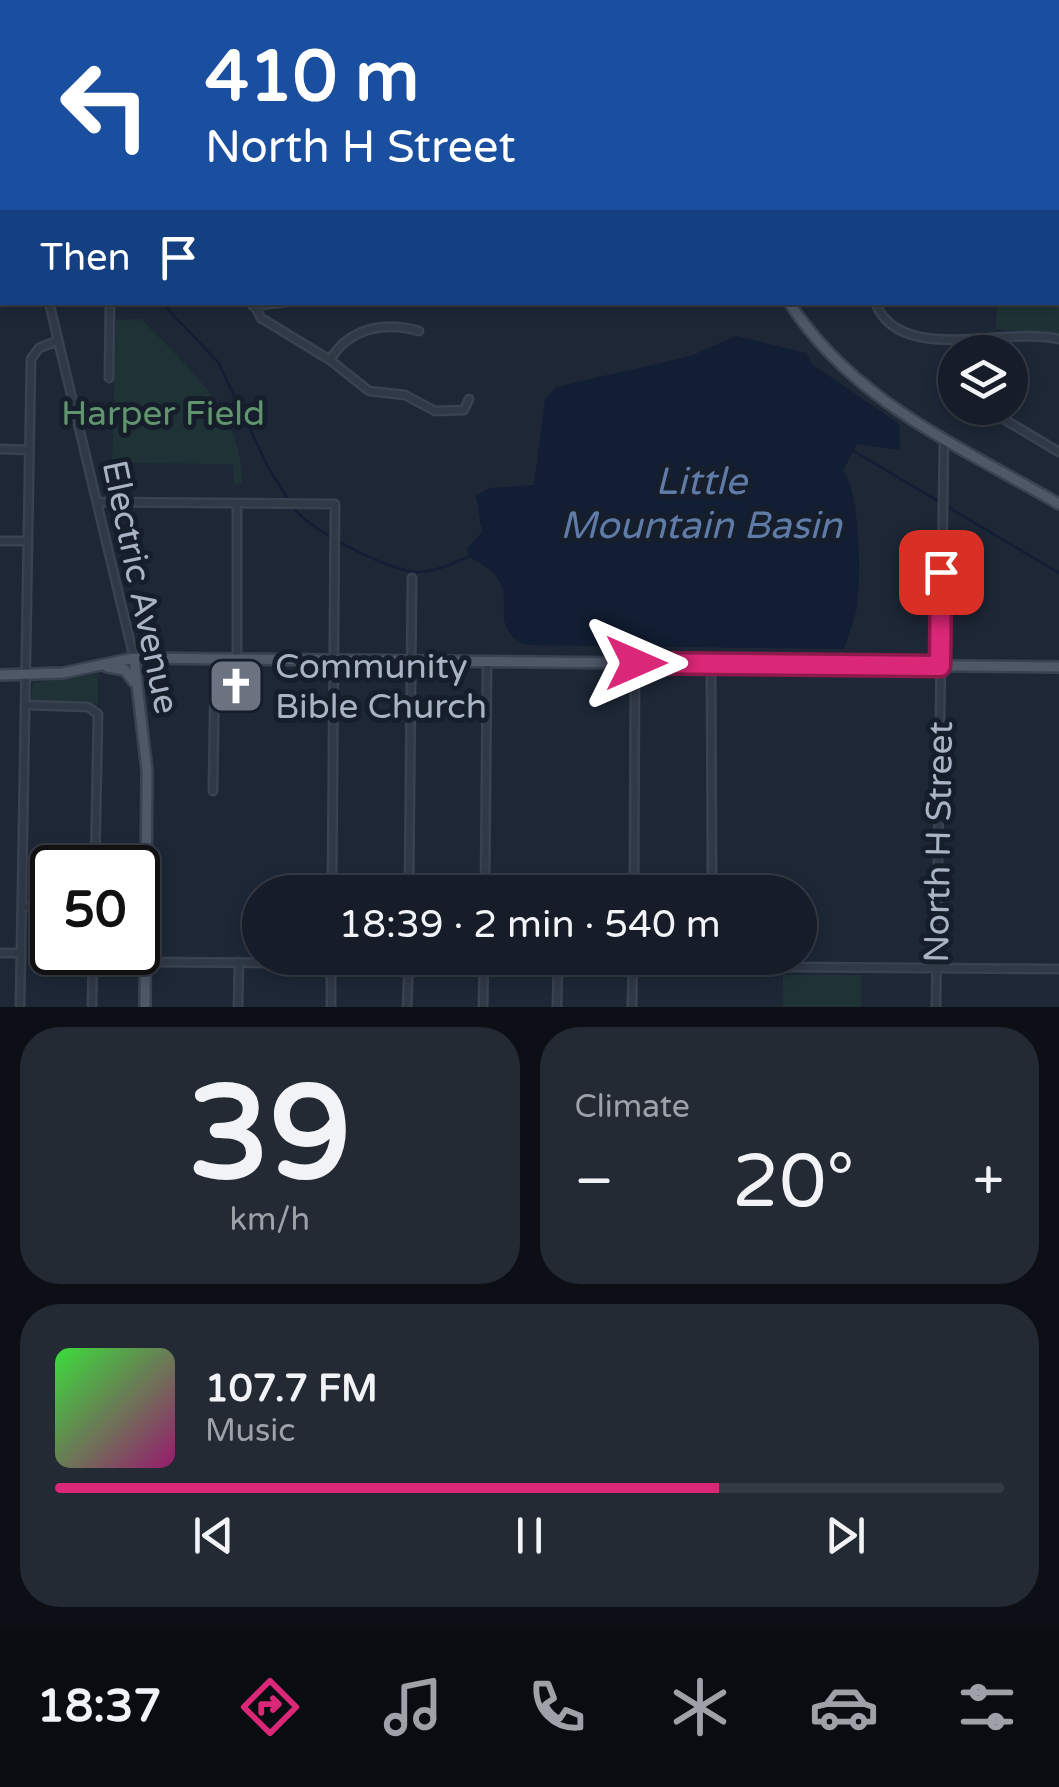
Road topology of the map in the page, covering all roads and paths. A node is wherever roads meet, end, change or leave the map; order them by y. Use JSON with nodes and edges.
{"nodes":[{"id":1,"x":50,"y":305,"type":"edge"},
{"id":2,"x":110,"y":305,"type":"edge"},
{"id":3,"x":254,"y":305,"type":"edge"},
{"id":4,"x":791,"y":305,"type":"edge"},
{"id":5,"x":876,"y":305,"type":"edge"},
{"id":6,"x":419,"y":331,"type":"dead end"},
{"id":7,"x":1059,"y":340,"type":"edge"},
{"id":8,"x":57,"y":341,"type":"junction"},
{"id":9,"x":330,"y":360,"type":"junction"},
{"id":10,"x":108,"y":378,"type":"dead end"},
{"id":11,"x":469,"y":399,"type":"dead end"},
{"id":12,"x":1014,"y":425,"type":"edge"},
{"id":13,"x":944,"y":438,"type":"junction"},
{"id":14,"x":0,"y":449,"type":"edge"},
{"id":15,"x":29,"y":450,"type":"junction"},
{"id":16,"x":1059,"y":452,"type":"edge"},
{"id":17,"x":98,"y":502,"type":"junction"},
{"id":18,"x":237,"y":504,"type":"junction"},
{"id":19,"x":1059,"y":504,"type":"edge"},
{"id":20,"x":0,"y":540,"type":"edge"},
{"id":21,"x":26,"y":541,"type":"junction"},
{"id":22,"x":412,"y":578,"type":"dead end"},
{"id":23,"x":134,"y":658,"type":"junction"},
{"id":24,"x":214,"y":659,"type":"junction"},
{"id":25,"x":236,"y":660,"type":"junction"},
{"id":26,"x":336,"y":661,"type":"junction"},
{"id":27,"x":412,"y":663,"type":"junction"},
{"id":28,"x":487,"y":663,"type":"junction"},
{"id":29,"x":636,"y":663,"type":"junction"},
{"id":30,"x":712,"y":664,"type":"junction"},
{"id":31,"x":98,"y":666,"type":"junction"},
{"id":32,"x":940,"y":666,"type":"junction"},
{"id":33,"x":1059,"y":667,"type":"edge"},
{"id":34,"x":0,"y":675,"type":"edge"},
{"id":35,"x":26,"y":675,"type":"junction"},
{"id":36,"x":138,"y":689,"type":"junction"},
{"id":37,"x":26,"y":705,"type":"junction"},
{"id":38,"x":214,"y":791,"type":"dead end"},
{"id":39,"x":94,"y":845,"type":"edge"},
{"id":40,"x":147,"y":845,"type":"edge"},
{"id":41,"x":712,"y":873,"type":"dead end"},
{"id":42,"x":332,"y":875,"type":"edge"},
{"id":43,"x":410,"y":875,"type":"edge"},
{"id":44,"x":485,"y":875,"type":"edge"},
{"id":45,"x":634,"y":875,"type":"edge"},
{"id":46,"x":22,"y":906,"type":"junction"},
{"id":47,"x":30,"y":906,"type":"edge"},
{"id":48,"x":0,"y":953,"type":"edge"},
{"id":49,"x":21,"y":953,"type":"junction"},
{"id":50,"x":160,"y":962,"type":"edge"},
{"id":51,"x":239,"y":962,"type":"joint"},
{"id":52,"x":817,"y":965,"type":"edge"},
{"id":53,"x":937,"y":968,"type":"junction"},
{"id":54,"x":1059,"y":969,"type":"edge"},
{"id":55,"x":93,"y":975,"type":"edge"},
{"id":56,"x":146,"y":975,"type":"edge"},
{"id":57,"x":331,"y":975,"type":"edge"},
{"id":58,"x":408,"y":975,"type":"edge"},
{"id":59,"x":484,"y":975,"type":"edge"},
{"id":60,"x":558,"y":975,"type":"edge"},
{"id":61,"x":633,"y":975,"type":"edge"},
{"id":62,"x":20,"y":1007,"type":"edge"},
{"id":63,"x":92,"y":1007,"type":"edge"},
{"id":64,"x":145,"y":1007,"type":"edge"},
{"id":65,"x":238,"y":1007,"type":"edge"},
{"id":66,"x":331,"y":1007,"type":"edge"},
{"id":67,"x":406,"y":1007,"type":"edge"},
{"id":68,"x":483,"y":1007,"type":"edge"},
{"id":69,"x":557,"y":1007,"type":"edge"},
{"id":70,"x":632,"y":1007,"type":"edge"},
{"id":71,"x":936,"y":1007,"type":"edge"}],
"edges":[{"from":1,"to":8,"type":"street","name":"Electric Avenue"},
{"from":2,"to":10,"type":"street"},
{"from":3,"to":9,"type":"street"},
{"from":4,"to":13,"type":"main road"},
{"from":5,"to":7,"type":"street"},
{"from":6,"to":9,"type":"street"},
{"from":8,"to":15,"type":"street"},
{"from":8,"to":17,"type":"street","name":"Electric Avenue"},
{"from":9,"to":11,"type":"street"},
{"from":12,"to":16,"type":"street"},
{"from":13,"to":19,"type":"main road"},
{"from":13,"to":32,"type":"street","name":"North H Street"},
{"from":14,"to":15,"type":"street"},
{"from":15,"to":21,"type":"street"},
{"from":17,"to":18,"type":"street"},
{"from":17,"to":23,"type":"street","name":"Electric Avenue"},
{"from":18,"to":25,"type":"street"},
{"from":18,"to":26,"type":"street"},
{"from":20,"to":21,"type":"street"},
{"from":21,"to":35,"type":"street"},
{"from":22,"to":27,"type":"street"},
{"from":23,"to":24,"type":"main road"},
{"from":23,"to":31,"type":"main road"},
{"from":23,"to":36,"type":"main road","name":"Electric Avenue"},
{"from":24,"to":25,"type":"main road"},
{"from":24,"to":38,"type":"street"},
{"from":25,"to":26,"type":"main road"},
{"from":26,"to":27,"type":"main road"},
{"from":26,"to":42,"type":"street"},
{"from":27,"to":28,"type":"main road"},
{"from":27,"to":43,"type":"street"},
{"from":28,"to":29,"type":"main road"},
{"from":28,"to":44,"type":"street"},
{"from":29,"to":30,"type":"main road"},
{"from":29,"to":45,"type":"street"},
{"from":30,"to":32,"type":"main road"},
{"from":30,"to":41,"type":"street"},
{"from":31,"to":35,"type":"main road"},
{"from":31,"to":36,"type":"main road"},
{"from":32,"to":33,"type":"main road"},
{"from":32,"to":53,"type":"street","name":"North H Street"},
{"from":34,"to":35,"type":"main road"},
{"from":35,"to":37,"type":"street"},
{"from":36,"to":40,"type":"main road","name":"Electric Avenue"},
{"from":37,"to":39,"type":"street"},
{"from":37,"to":46,"type":"street"},
{"from":46,"to":47,"type":"street"},
{"from":46,"to":49,"type":"street"},
{"from":48,"to":49,"type":"street"},
{"from":49,"to":62,"type":"street"},
{"from":50,"to":51,"type":"street"},
{"from":51,"to":65,"type":"street"},
{"from":52,"to":53,"type":"street"},
{"from":53,"to":54,"type":"street"},
{"from":53,"to":71,"type":"street","name":"North H Street"},
{"from":55,"to":63,"type":"street"},
{"from":56,"to":64,"type":"main road","name":"Electric Avenue"},
{"from":57,"to":66,"type":"street"},
{"from":58,"to":67,"type":"street"},
{"from":59,"to":68,"type":"street"},
{"from":60,"to":69,"type":"street"},
{"from":61,"to":70,"type":"street"}]}
